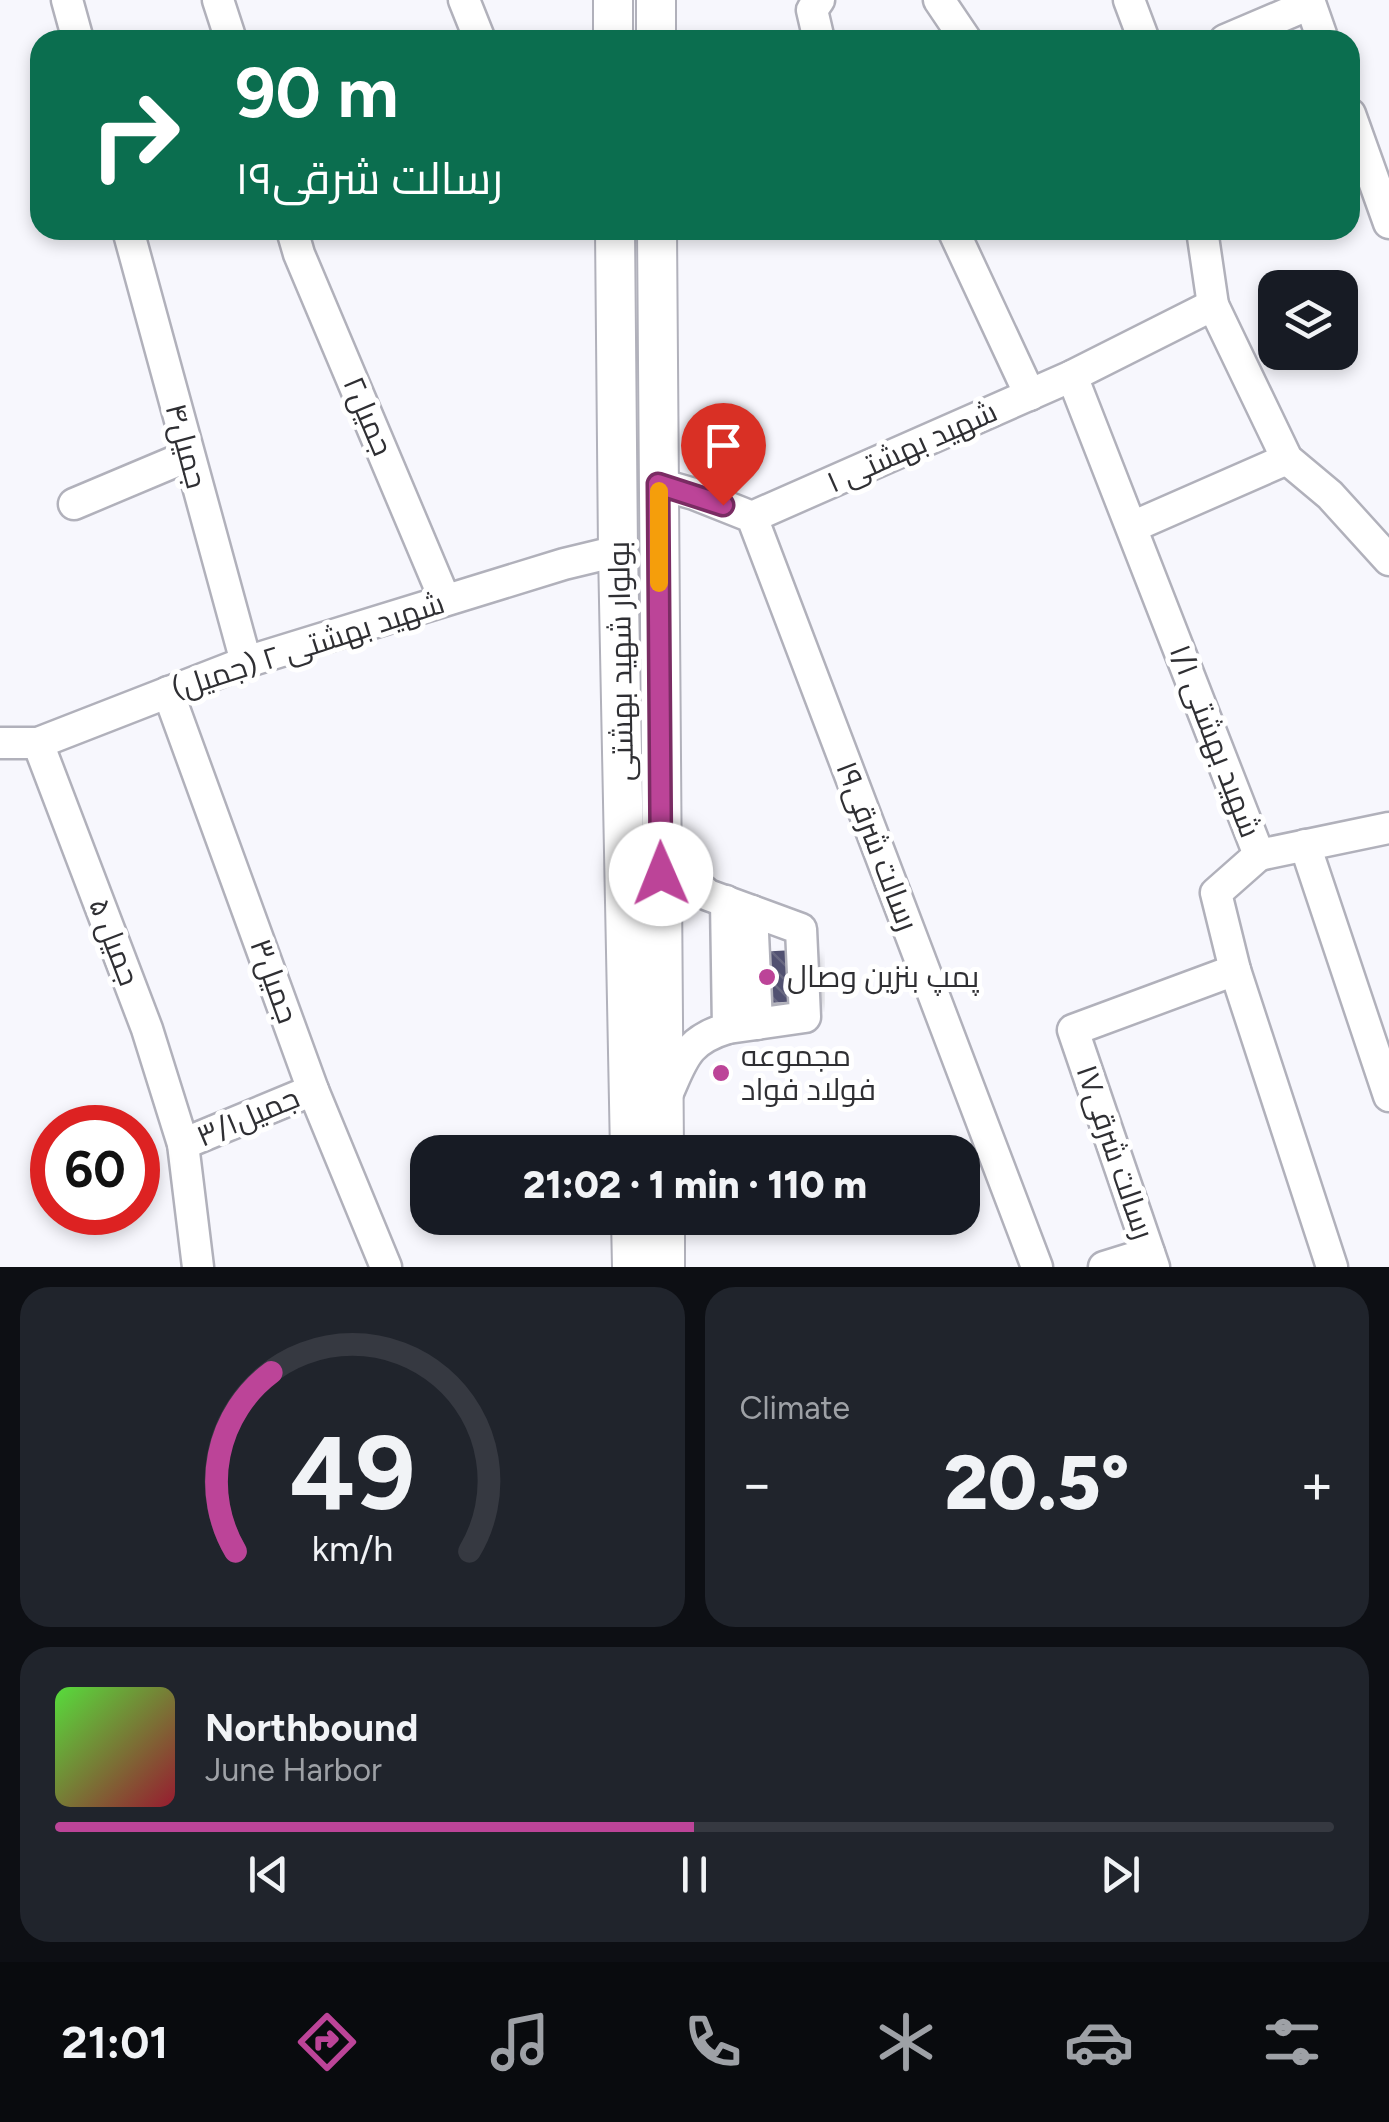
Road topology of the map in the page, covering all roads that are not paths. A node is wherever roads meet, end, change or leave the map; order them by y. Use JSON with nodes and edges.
{"nodes":[{"id":1,"x":67,"y":0,"type":"edge"},
{"id":2,"x":218,"y":0,"type":"edge"},
{"id":3,"x":464,"y":0,"type":"edge"},
{"id":4,"x":613,"y":0,"type":"edge"},
{"id":5,"x":656,"y":0,"type":"edge"},
{"id":6,"x":819,"y":0,"type":"edge"},
{"id":7,"x":939,"y":0,"type":"edge"},
{"id":8,"x":1129,"y":0,"type":"edge"},
{"id":9,"x":1310,"y":2,"type":"edge"},
{"id":10,"x":75,"y":30,"type":"edge"},
{"id":11,"x":228,"y":30,"type":"edge"},
{"id":12,"x":476,"y":30,"type":"edge"},
{"id":13,"x":614,"y":30,"type":"edge"},
{"id":14,"x":656,"y":30,"type":"edge"},
{"id":15,"x":817,"y":30,"type":"edge"},
{"id":16,"x":959,"y":30,"type":"edge"},
{"id":17,"x":1140,"y":30,"type":"edge"},
{"id":18,"x":1247,"y":30,"type":"edge"},
{"id":19,"x":1320,"y":30,"type":"edge"},
{"id":20,"x":1360,"y":142,"type":"edge"},
{"id":21,"x":1389,"y":223,"type":"edge"},
{"id":22,"x":131,"y":240,"type":"edge"},
{"id":23,"x":296,"y":240,"type":"edge"},
{"id":24,"x":616,"y":240,"type":"edge"},
{"id":25,"x":657,"y":240,"type":"edge"},
{"id":26,"x":958,"y":240,"type":"edge"},
{"id":27,"x":1204,"y":240,"type":"edge"},
{"id":28,"x":1214,"y":306,"type":"junction"},
{"id":29,"x":616,"y":319,"type":"junction"},
{"id":30,"x":658,"y":321,"type":"junction"},
{"id":31,"x":1072,"y":376,"type":"junction"},
{"id":32,"x":1030,"y":394,"type":"junction"},
{"id":33,"x":188,"y":456,"type":"junction"},
{"id":34,"x":1287,"y":459,"type":"junction"},
{"id":35,"x":658,"y":484,"type":"junction"},
{"id":36,"x":74,"y":504,"type":"dead end"},
{"id":37,"x":752,"y":517,"type":"junction"},
{"id":38,"x":1132,"y":527,"type":"junction"},
{"id":39,"x":618,"y":551,"type":"junction"},
{"id":40,"x":1389,"y":560,"type":"edge"},
{"id":41,"x":446,"y":600,"type":"junction"},
{"id":42,"x":246,"y":662,"type":"junction"},
{"id":43,"x":168,"y":692,"type":"junction"},
{"id":44,"x":38,"y":742,"type":"junction"},
{"id":45,"x":0,"y":743,"type":"edge"},
{"id":46,"x":1389,"y":828,"type":"edge"},
{"id":47,"x":661,"y":836,"type":"junction"},
{"id":48,"x":1305,"y":845,"type":"junction"},
{"id":49,"x":1259,"y":855,"type":"junction"},
{"id":50,"x":762,"y":915,"type":"junction"},
{"id":51,"x":1234,"y":970,"type":"junction"},
{"id":52,"x":758,"y":1024,"type":"junction"},
{"id":53,"x":313,"y":1090,"type":"junction"},
{"id":54,"x":1389,"y":1096,"type":"edge"},
{"id":55,"x":663,"y":1104,"type":"junction"},
{"id":56,"x":630,"y":1135,"type":"edge"},
{"id":57,"x":664,"y":1135,"type":"edge"},
{"id":58,"x":183,"y":1144,"type":"junction"},
{"id":59,"x":631,"y":1235,"type":"edge"},
{"id":60,"x":664,"y":1235,"type":"edge"},
{"id":61,"x":1151,"y":1260,"type":"edge"},
{"id":62,"x":198,"y":1267,"type":"edge"},
{"id":63,"x":386,"y":1267,"type":"edge"},
{"id":64,"x":632,"y":1267,"type":"edge"},
{"id":65,"x":665,"y":1267,"type":"edge"},
{"id":66,"x":1036,"y":1267,"type":"edge"},
{"id":67,"x":1104,"y":1267,"type":"edge"},
{"id":68,"x":1332,"y":1267,"type":"edge"}],
"edges":[{"from":1,"to":10,"type":"street"},
{"from":2,"to":11,"type":"street"},
{"from":3,"to":12,"type":"street"},
{"from":4,"to":13,"type":"main road"},
{"from":5,"to":14,"type":"main road"},
{"from":6,"to":15,"type":"street"},
{"from":7,"to":16,"type":"street"},
{"from":8,"to":17,"type":"street"},
{"from":9,"to":18,"type":"street"},
{"from":9,"to":19,"type":"street"},
{"from":20,"to":21,"type":"street"},
{"from":22,"to":33,"type":"street","name":"جمیل۴"},
{"from":23,"to":41,"type":"street","name":"جمیل۲"},
{"from":24,"to":29,"type":"main road","name":"بولوار شهید بهشتی"},
{"from":25,"to":30,"type":"main road","name":"بولوار شهید بهشتی"},
{"from":26,"to":32,"type":"street"},
{"from":27,"to":28,"type":"street"},
{"from":28,"to":31,"type":"street","name":"شهید بهشتی ۱"},
{"from":28,"to":34,"type":"street"},
{"from":29,"to":30,"type":"main road"},
{"from":29,"to":39,"type":"main road","name":"بولوار شهید بهشتی"},
{"from":30,"to":35,"type":"main road","name":"بولوار شهید بهشتی"},
{"from":31,"to":32,"type":"street","name":"شهید بهشتی ۱"},
{"from":31,"to":38,"type":"street","name":"شهید بهشتی ۱/۱"},
{"from":32,"to":37,"type":"street","name":"شهید بهشتی ۱"},
{"from":33,"to":36,"type":"street"},
{"from":33,"to":42,"type":"street","name":"جمیل۴"},
{"from":34,"to":38,"type":"street"},
{"from":34,"to":40,"type":"street"},
{"from":35,"to":37,"type":"street"},
{"from":35,"to":47,"type":"main road","name":"بولوار شهید بهشتی"},
{"from":37,"to":66,"type":"street","name":"رسالت شرقی۱۹"},
{"from":38,"to":49,"type":"street","name":"شهید بهشتی ۱/۱"},
{"from":39,"to":41,"type":"street","name":"شهید بهشتی ۲ (جمیل)"},
{"from":39,"to":56,"type":"main road","name":"بولوار شهید بهشتی"},
{"from":41,"to":42,"type":"street","name":"شهید بهشتی ۲ (جمیل)"},
{"from":42,"to":43,"type":"street","name":"شهید بهشتی ۲ (جمیل)"},
{"from":43,"to":44,"type":"street","name":"شهید بهشتی ۲ (جمیل)"},
{"from":43,"to":53,"type":"street","name":"جمیل۳"},
{"from":44,"to":45,"type":"street","name":"شهید بهشتی ۲ (جمیل)"},
{"from":44,"to":58,"type":"street","name":"جمیل ۵"},
{"from":46,"to":48,"type":"street"},
{"from":47,"to":50,"type":"street"},
{"from":47,"to":55,"type":"main road","name":"بولوار شهید بهشتی"},
{"from":48,"to":49,"type":"street"},
{"from":48,"to":54,"type":"street"},
{"from":49,"to":51,"type":"street","name":"شهید بهشتی ۱/۱"},
{"from":50,"to":52,"type":"street"},
{"from":50,"to":52,"type":"street"},
{"from":51,"to":61,"type":"street","name":"رسالت شرقی۱۷"},
{"from":51,"to":68,"type":"street","name":"شهید بهشتی ۱/۱"},
{"from":52,"to":55,"type":"street"},
{"from":53,"to":58,"type":"street","name":"جمیل۳/۱"},
{"from":53,"to":63,"type":"street","name":"جمیل۳"},
{"from":55,"to":57,"type":"main road","name":"بولوار شهید بهشتی"},
{"from":58,"to":62,"type":"street","name":"جمیل ۵"},
{"from":59,"to":64,"type":"main road"},
{"from":60,"to":65,"type":"main road"},
{"from":61,"to":67,"type":"street"}]}
